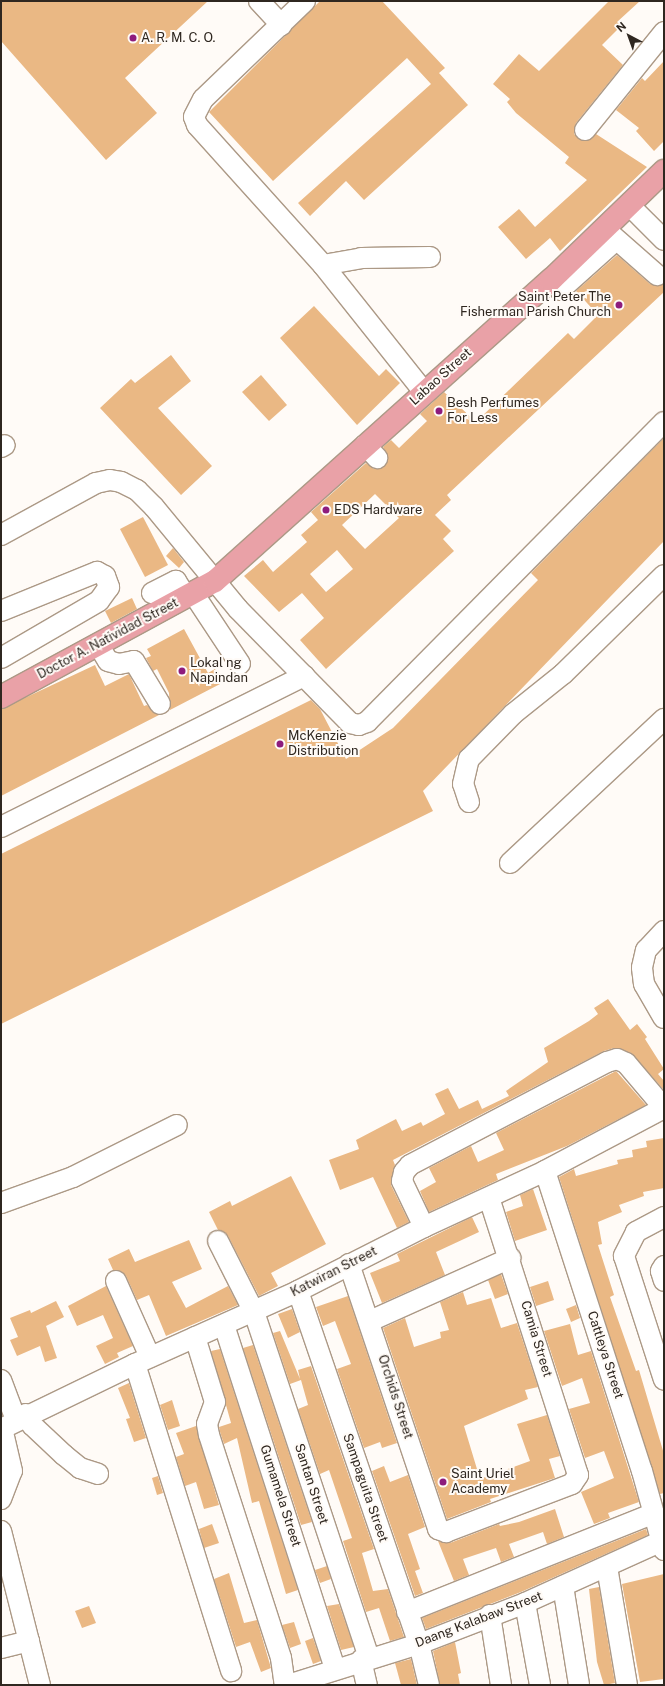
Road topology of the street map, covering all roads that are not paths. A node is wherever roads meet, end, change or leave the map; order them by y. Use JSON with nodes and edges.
{"nodes":[{"id":1,"x":258,"y":1,"type":"edge"},
{"id":2,"x":305,"y":1,"type":"edge"},
{"id":3,"x":281,"y":25,"type":"junction"},
{"id":4,"x":664,"y":32,"type":"edge"},
{"id":5,"x":585,"y":130,"type":"dead end"},
{"id":6,"x":664,"y":171,"type":"edge"},
{"id":7,"x":630,"y":206,"type":"junction"},
{"id":8,"x":611,"y":235,"type":"junction"},
{"id":9,"x":664,"y":240,"type":"edge"},
{"id":10,"x":430,"y":257,"type":"dead end"},
{"id":11,"x":323,"y":265,"type":"junction"},
{"id":12,"x":657,"y":275,"type":"dead end"},
{"id":13,"x":424,"y":392,"type":"junction"},
{"id":14,"x":664,"y":422,"type":"edge"},
{"id":15,"x":1,"y":535,"type":"edge"},
{"id":16,"x":664,"y":575,"type":"edge"},
{"id":17,"x":215,"y":581,"type":"junction"},
{"id":18,"x":152,"y":593,"type":"dead end"},
{"id":19,"x":190,"y":595,"type":"junction"},
{"id":20,"x":1,"y":611,"type":"edge"},
{"id":21,"x":99,"y":646,"type":"junction"},
{"id":22,"x":1,"y":658,"type":"edge"},
{"id":23,"x":240,"y":664,"type":"dead end"},
{"id":24,"x":304,"y":676,"type":"junction"},
{"id":25,"x":1,"y":697,"type":"edge"},
{"id":26,"x":160,"y":704,"type":"dead end"},
{"id":27,"x":664,"y":719,"type":"edge"},
{"id":28,"x":469,"y":802,"type":"dead end"},
{"id":29,"x":1,"y":827,"type":"edge"},
{"id":30,"x":510,"y":863,"type":"dead end"},
{"id":31,"x":664,"y":931,"type":"edge"},
{"id":32,"x":664,"y":1018,"type":"edge"},
{"id":33,"x":664,"y":1108,"type":"edge"},
{"id":34,"x":177,"y":1125,"type":"dead end"},
{"id":35,"x":544,"y":1171,"type":"junction"},
{"id":36,"x":489,"y":1198,"type":"junction"},
{"id":37,"x":1,"y":1203,"type":"edge"},
{"id":38,"x":664,"y":1218,"type":"edge"},
{"id":39,"x":424,"y":1227,"type":"junction"},
{"id":40,"x":218,"y":1241,"type":"dead end"},
{"id":41,"x":510,"y":1258,"type":"junction"},
{"id":42,"x":349,"y":1264,"type":"junction"},
{"id":43,"x":664,"y":1266,"type":"edge"},
{"id":44,"x":116,"y":1281,"type":"dead end"},
{"id":45,"x":664,"y":1281,"type":"edge"},
{"id":46,"x":298,"y":1291,"type":"junction"},
{"id":47,"x":254,"y":1312,"type":"junction"},
{"id":48,"x":370,"y":1321,"type":"junction"},
{"id":49,"x":224,"y":1324,"type":"junction"},
{"id":50,"x":195,"y":1337,"type":"junction"},
{"id":51,"x":142,"y":1360,"type":"junction"},
{"id":52,"x":1,"y":1380,"type":"edge"},
{"id":53,"x":664,"y":1380,"type":"edge"},
{"id":54,"x":11,"y":1423,"type":"edge"},
{"id":55,"x":98,"y":1474,"type":"dead end"},
{"id":56,"x":1,"y":1499,"type":"edge"},
{"id":57,"x":654,"y":1513,"type":"junction"},
{"id":58,"x":440,"y":1530,"type":"joint"},
{"id":59,"x":1,"y":1532,"type":"edge"},
{"id":60,"x":664,"y":1543,"type":"edge"},
{"id":61,"x":607,"y":1566,"type":"junction"},
{"id":62,"x":563,"y":1586,"type":"junction"},
{"id":63,"x":525,"y":1603,"type":"junction"},
{"id":64,"x":407,"y":1612,"type":"junction"},
{"id":65,"x":490,"y":1615,"type":"junction"},
{"id":66,"x":29,"y":1641,"type":"junction"},
{"id":67,"x":418,"y":1644,"type":"junction"},
{"id":68,"x":1,"y":1648,"type":"edge"},
{"id":69,"x":365,"y":1659,"type":"junction"},
{"id":70,"x":335,"y":1668,"type":"junction"},
{"id":71,"x":231,"y":1671,"type":"dead end"},
{"id":72,"x":300,"y":1683,"type":"edge"},
{"id":73,"x":40,"y":1685,"type":"edge"},
{"id":74,"x":285,"y":1685,"type":"edge"},
{"id":75,"x":367,"y":1685,"type":"edge"},
{"id":76,"x":429,"y":1685,"type":"edge"},
{"id":77,"x":502,"y":1685,"type":"edge"},
{"id":78,"x":540,"y":1685,"type":"edge"},
{"id":79,"x":579,"y":1685,"type":"edge"},
{"id":80,"x":627,"y":1685,"type":"edge"}],
"edges":[{"from":1,"to":3,"type":"street"},
{"from":2,"to":3,"type":"street"},
{"from":3,"to":11,"type":"street"},
{"from":4,"to":5,"type":"street"},
{"from":6,"to":7,"type":"main road","name":"Labao Street"},
{"from":7,"to":8,"type":"main road","name":"Labao Street"},
{"from":7,"to":9,"type":"street"},
{"from":8,"to":12,"type":"street"},
{"from":8,"to":13,"type":"main road","name":"Labao Street"},
{"from":10,"to":11,"type":"street"},
{"from":11,"to":13,"type":"street"},
{"from":13,"to":17,"type":"main road","name":"Labao Street"},
{"from":14,"to":24,"type":"street"},
{"from":15,"to":17,"type":"street"},
{"from":16,"to":28,"type":"street"},
{"from":17,"to":19,"type":"main road","name":"Doctor A. Natividad Street"},
{"from":17,"to":24,"type":"street"},
{"from":18,"to":19,"type":"street"},
{"from":19,"to":21,"type":"main road","name":"Doctor A. Natividad Street"},
{"from":19,"to":23,"type":"street"},
{"from":20,"to":22,"type":"street"},
{"from":21,"to":25,"type":"main road","name":"Doctor A. Natividad Street"},
{"from":21,"to":26,"type":"street"},
{"from":24,"to":29,"type":"street"},
{"from":27,"to":30,"type":"street"},
{"from":31,"to":32,"type":"street"},
{"from":33,"to":35,"type":"street","name":"Katwiran Street"},
{"from":33,"to":39,"type":"street"},
{"from":34,"to":37,"type":"street"},
{"from":35,"to":36,"type":"street","name":"Katwiran Street"},
{"from":35,"to":57,"type":"street","name":"Cattleya Street"},
{"from":36,"to":39,"type":"street","name":"Katwiran Street"},
{"from":36,"to":41,"type":"street","name":"Camia Street"},
{"from":38,"to":53,"type":"street"},
{"from":39,"to":42,"type":"street","name":"Katwiran Street"},
{"from":40,"to":47,"type":"street","name":"Santan Street"},
{"from":41,"to":48,"type":"street"},
{"from":41,"to":58,"type":"street","name":"Camia Street"},
{"from":42,"to":46,"type":"street","name":"Katwiran Street"},
{"from":42,"to":48,"type":"street","name":"Orchids Street"},
{"from":43,"to":45,"type":"street"},
{"from":44,"to":51,"type":"street"},
{"from":46,"to":47,"type":"street","name":"Katwiran Street"},
{"from":46,"to":64,"type":"street","name":"Sampaguita Street"},
{"from":47,"to":49,"type":"street","name":"Katwiran Street"},
{"from":47,"to":69,"type":"street","name":"Santan Street"},
{"from":48,"to":58,"type":"street","name":"Orchids Street"},
{"from":49,"to":50,"type":"street","name":"Katwiran Street"},
{"from":49,"to":70,"type":"street","name":"Gumamela Street"},
{"from":50,"to":51,"type":"street","name":"Katwiran Street"},
{"from":50,"to":74,"type":"street"},
{"from":51,"to":54,"type":"street","name":"Katwiran Street"},
{"from":51,"to":71,"type":"street"},
{"from":52,"to":54,"type":"street"},
{"from":54,"to":55,"type":"street"},
{"from":54,"to":56,"type":"street"},
{"from":57,"to":60,"type":"street","name":"Cattleya Street"},
{"from":57,"to":64,"type":"street"},
{"from":59,"to":66,"type":"street"},
{"from":60,"to":61,"type":"street","name":"Daang Kalabaw Street"},
{"from":61,"to":62,"type":"street","name":"Daang Kalabaw Street"},
{"from":61,"to":80,"type":"street"},
{"from":62,"to":63,"type":"street","name":"Daang Kalabaw Street"},
{"from":62,"to":79,"type":"street"},
{"from":63,"to":65,"type":"street","name":"Daang Kalabaw Street"},
{"from":63,"to":78,"type":"street"},
{"from":64,"to":67,"type":"street","name":"Sampaguita Street"},
{"from":65,"to":67,"type":"street","name":"Daang Kalabaw Street"},
{"from":65,"to":77,"type":"street"},
{"from":66,"to":68,"type":"street"},
{"from":66,"to":73,"type":"street"},
{"from":67,"to":69,"type":"street","name":"Daang Kalabaw Street"},
{"from":67,"to":76,"type":"street","name":"Sampaguita Street"},
{"from":69,"to":70,"type":"street","name":"Daang Kalabaw Street"},
{"from":69,"to":75,"type":"street","name":"Santan Street"},
{"from":70,"to":72,"type":"street","name":"Daang Kalabaw Street"}]}
